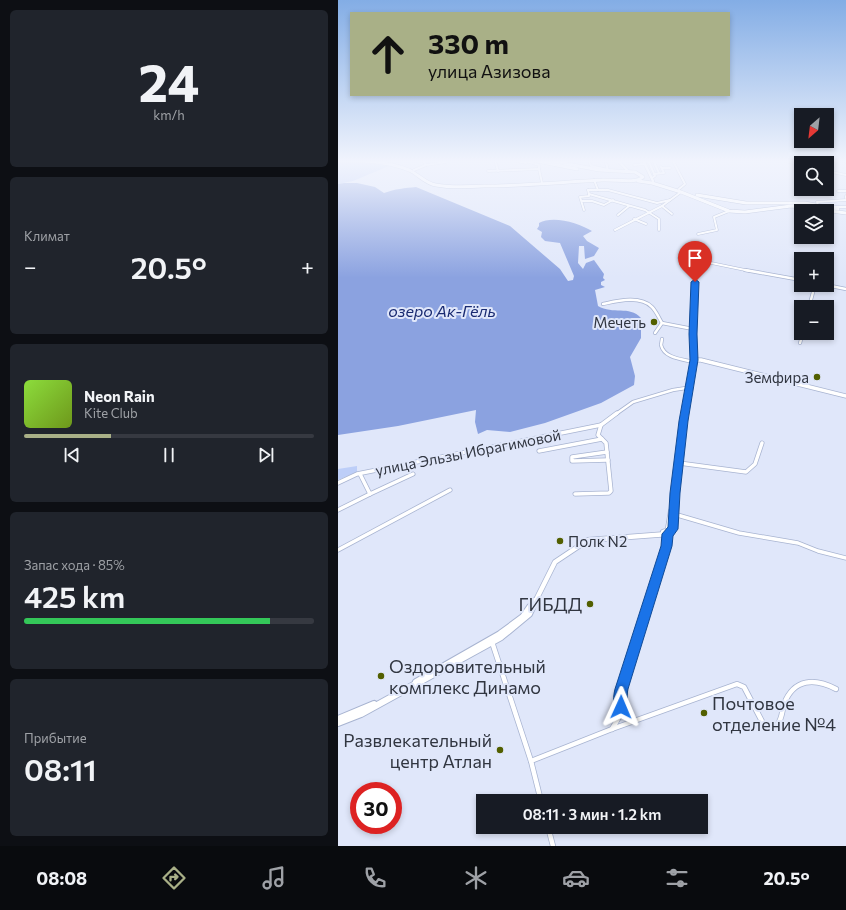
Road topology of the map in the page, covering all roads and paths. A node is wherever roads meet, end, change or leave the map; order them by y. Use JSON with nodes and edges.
{"nodes":[{"id":1,"x":641,"y":199,"type":"edge"},
{"id":2,"x":702,"y":199,"type":"edge"},
{"id":3,"x":718,"y":199,"type":"edge"},
{"id":4,"x":722,"y":199,"type":"edge"},
{"id":5,"x":832,"y":199,"type":"edge"},
{"id":6,"x":613,"y":200,"type":"joint"},
{"id":7,"x":670,"y":200,"type":"joint"},
{"id":8,"x":582,"y":202,"type":"joint"},
{"id":9,"x":652,"y":203,"type":"junction"},
{"id":10,"x":746,"y":203,"type":"junction"},
{"id":11,"x":809,"y":203,"type":"junction"},
{"id":12,"x":806,"y":204,"type":"edge"},
{"id":13,"x":814,"y":204,"type":"edge"},
{"id":14,"x":817,"y":204,"type":"edge"},
{"id":15,"x":715,"y":205,"type":"junction"},
{"id":16,"x":629,"y":206,"type":"junction"},
{"id":17,"x":662,"y":206,"type":"junction"},
{"id":18,"x":794,"y":207,"type":"edge"},
{"id":19,"x":834,"y":207,"type":"edge"},
{"id":20,"x":846,"y":207,"type":"edge"},
{"id":21,"x":834,"y":208,"type":"edge"},
{"id":22,"x":584,"y":210,"type":"dead end"},
{"id":23,"x":646,"y":211,"type":"junction"},
{"id":24,"x":729,"y":211,"type":"junction"},
{"id":25,"x":750,"y":211,"type":"junction"},
{"id":26,"x":834,"y":211,"type":"edge"},
{"id":27,"x":846,"y":212,"type":"edge"},
{"id":28,"x":672,"y":214,"type":"dead end"},
{"id":29,"x":618,"y":215,"type":"dead end"},
{"id":30,"x":634,"y":219,"type":"junction"},
{"id":31,"x":646,"y":224,"type":"dead end"},
{"id":32,"x":614,"y":230,"type":"dead end"},
{"id":33,"x":659,"y":230,"type":"dead end"},
{"id":34,"x":698,"y":234,"type":"dead end"},
{"id":35,"x":679,"y":258,"type":"dead end"},
{"id":36,"x":700,"y":261,"type":"junction"},
{"id":37,"x":794,"y":279,"type":"edge"},
{"id":38,"x":834,"y":287,"type":"edge"},
{"id":39,"x":846,"y":289,"type":"edge"},
{"id":40,"x":603,"y":304,"type":"dead end"},
{"id":41,"x":662,"y":323,"type":"junction"},
{"id":42,"x":693,"y":329,"type":"junction"},
{"id":43,"x":655,"y":333,"type":"dead end"},
{"id":44,"x":662,"y":338,"type":"dead end"},
{"id":45,"x":801,"y":340,"type":"edge"},
{"id":46,"x":800,"y":343,"type":"dead end"},
{"id":47,"x":693,"y":360,"type":"junction"},
{"id":48,"x":686,"y":388,"type":"junction"},
{"id":49,"x":846,"y":395,"type":"edge"},
{"id":50,"x":601,"y":425,"type":"junction"},
{"id":51,"x":602,"y":439,"type":"junction"},
{"id":52,"x":762,"y":443,"type":"dead end"},
{"id":53,"x":539,"y":451,"type":"dead end"},
{"id":54,"x":607,"y":452,"type":"junction"},
{"id":55,"x":608,"y":460,"type":"junction"},
{"id":56,"x":678,"y":463,"type":"junction"},
{"id":57,"x":360,"y":474,"type":"junction"},
{"id":58,"x":413,"y":474,"type":"dead end"},
{"id":59,"x":338,"y":483,"type":"edge"},
{"id":60,"x":450,"y":490,"type":"dead end"},
{"id":61,"x":370,"y":494,"type":"junction"},
{"id":62,"x":575,"y":494,"type":"dead end"},
{"id":63,"x":338,"y":510,"type":"edge"},
{"id":64,"x":674,"y":514,"type":"junction"},
{"id":65,"x":668,"y":534,"type":"junction"},
{"id":66,"x":338,"y":550,"type":"edge"},
{"id":67,"x":846,"y":558,"type":"edge"},
{"id":68,"x":492,"y":641,"type":"junction"},
{"id":69,"x":836,"y":689,"type":"dead end"},
{"id":70,"x":338,"y":719,"type":"edge"},
{"id":71,"x":338,"y":723,"type":"edge"},
{"id":72,"x":612,"y":729,"type":"junction"},
{"id":73,"x":531,"y":762,"type":"junction"},
{"id":74,"x":540,"y":794,"type":"edge"},
{"id":75,"x":550,"y":834,"type":"edge"},
{"id":76,"x":553,"y":846,"type":"edge"}],
"edges":[{"from":1,"to":9,"type":"street"},
{"from":2,"to":15,"type":"main road"},
{"from":3,"to":15,"type":"main road"},
{"from":4,"to":10,"type":"main road"},
{"from":5,"to":14,"type":"street"},
{"from":6,"to":8,"type":"street"},
{"from":6,"to":16,"type":"street"},
{"from":7,"to":9,"type":"street"},
{"from":7,"to":17,"type":"street"},
{"from":8,"to":22,"type":"street"},
{"from":9,"to":23,"type":"street"},
{"from":10,"to":11,"type":"main road"},
{"from":10,"to":25,"type":"main road"},
{"from":11,"to":12,"type":"main road"},
{"from":11,"to":13,"type":"main road"},
{"from":15,"to":24,"type":"main road"},
{"from":16,"to":23,"type":"street"},
{"from":16,"to":29,"type":"street"},
{"from":17,"to":23,"type":"street"},
{"from":17,"to":28,"type":"street"},
{"from":18,"to":25,"type":"main road"},
{"from":19,"to":20,"type":"street"},
{"from":21,"to":27,"type":"main road"},
{"from":23,"to":30,"type":"street"},
{"from":23,"to":33,"type":"street"},
{"from":24,"to":25,"type":"main road"},
{"from":24,"to":34,"type":"street"},
{"from":26,"to":27,"type":"main road"},
{"from":30,"to":31,"type":"street"},
{"from":30,"to":32,"type":"street"},
{"from":35,"to":36,"type":"street"},
{"from":36,"to":37,"type":"street"},
{"from":36,"to":42,"type":"street"},
{"from":38,"to":39,"type":"street"},
{"from":40,"to":41,"type":"street"},
{"from":41,"to":42,"type":"street"},
{"from":41,"to":43,"type":"street"},
{"from":42,"to":47,"type":"street"},
{"from":44,"to":47,"type":"street"},
{"from":45,"to":46,"type":"street"},
{"from":47,"to":48,"type":"main road"},
{"from":47,"to":49,"type":"main road"},
{"from":47,"to":56,"type":"main road"},
{"from":48,"to":50,"type":"street"},
{"from":48,"to":68,"type":"main road"},
{"from":50,"to":51,"type":"street"},
{"from":50,"to":57,"type":"street","name":"улица Эльзы Ибрагимовой"},
{"from":51,"to":53,"type":"street"},
{"from":51,"to":54,"type":"street"},
{"from":52,"to":56,"type":"street"},
{"from":54,"to":55,"type":"street"},
{"from":54,"to":55,"type":"street"},
{"from":55,"to":62,"type":"street"},
{"from":56,"to":64,"type":"main road"},
{"from":57,"to":59,"type":"street","name":"улица Эльзы Ибрагимовой"},
{"from":57,"to":61,"type":"street"},
{"from":58,"to":61,"type":"street"},
{"from":60,"to":66,"type":"street"},
{"from":61,"to":63,"type":"street"},
{"from":64,"to":65,"type":"main road"},
{"from":64,"to":67,"type":"street"},
{"from":65,"to":68,"type":"main road"},
{"from":65,"to":72,"type":"street"},
{"from":68,"to":70,"type":"main road"},
{"from":68,"to":71,"type":"main road"},
{"from":68,"to":73,"type":"street"},
{"from":69,"to":72,"type":"street"},
{"from":72,"to":73,"type":"street"},
{"from":73,"to":74,"type":"street"},
{"from":75,"to":76,"type":"street"}]}
